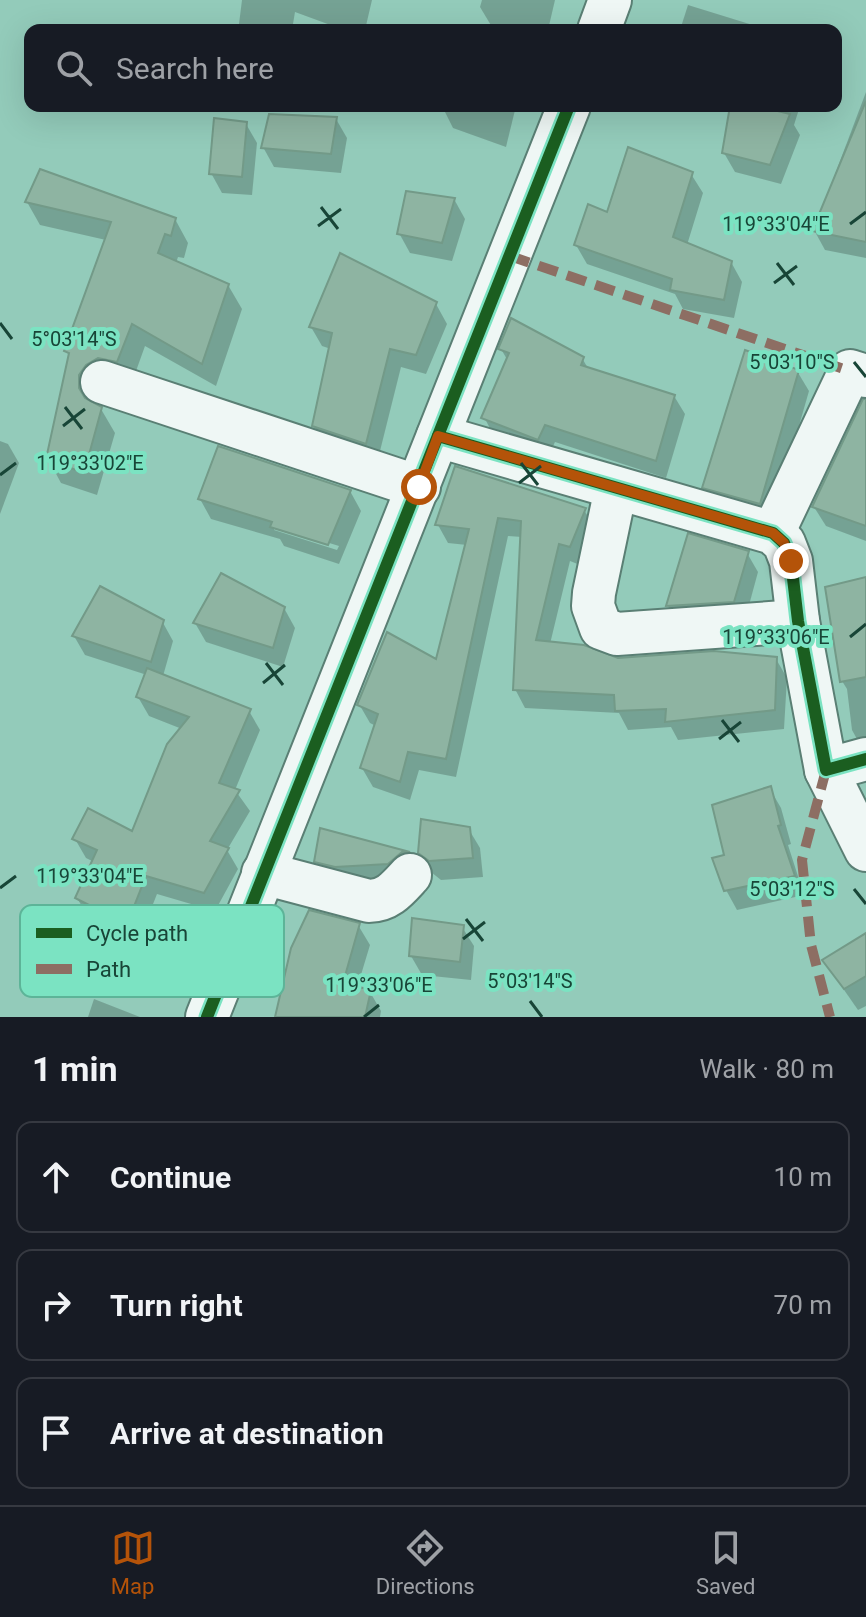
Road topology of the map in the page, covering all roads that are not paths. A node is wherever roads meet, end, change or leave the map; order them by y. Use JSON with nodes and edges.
{"nodes":[{"id":1,"x":610,"y":0,"type":"edge"},
{"id":2,"x":601,"y":24,"type":"edge"},
{"id":3,"x":567,"y":112,"type":"edge"},
{"id":4,"x":866,"y":376,"type":"edge"},
{"id":5,"x":102,"y":382,"type":"dead end"},
{"id":6,"x":438,"y":436,"type":"junction"},
{"id":7,"x":419,"y":487,"type":"junction"},
{"id":8,"x":616,"y":488,"type":"junction"},
{"id":9,"x":773,"y":533,"type":"junction"},
{"id":10,"x":798,"y":621,"type":"junction"},
{"id":11,"x":866,"y":759,"type":"edge"},
{"id":12,"x":826,"y":770,"type":"junction"},
{"id":13,"x":866,"y":850,"type":"edge"},
{"id":14,"x":263,"y":873,"type":"junction"},
{"id":15,"x":410,"y":875,"type":"dead end"},
{"id":16,"x":251,"y":905,"type":"edge"},
{"id":17,"x":215,"y":997,"type":"edge"},
{"id":18,"x":207,"y":1017,"type":"edge"}],
"edges":[{"from":1,"to":2,"type":"street"},
{"from":3,"to":6,"type":"street"},
{"from":4,"to":9,"type":"street"},
{"from":5,"to":7,"type":"street"},
{"from":6,"to":7,"type":"street"},
{"from":6,"to":8,"type":"street"},
{"from":7,"to":14,"type":"street"},
{"from":8,"to":9,"type":"street"},
{"from":8,"to":10,"type":"street"},
{"from":9,"to":10,"type":"street"},
{"from":10,"to":12,"type":"street"},
{"from":11,"to":12,"type":"street"},
{"from":12,"to":13,"type":"street"},
{"from":14,"to":15,"type":"street"},
{"from":14,"to":16,"type":"street"},
{"from":17,"to":18,"type":"street"}]}
